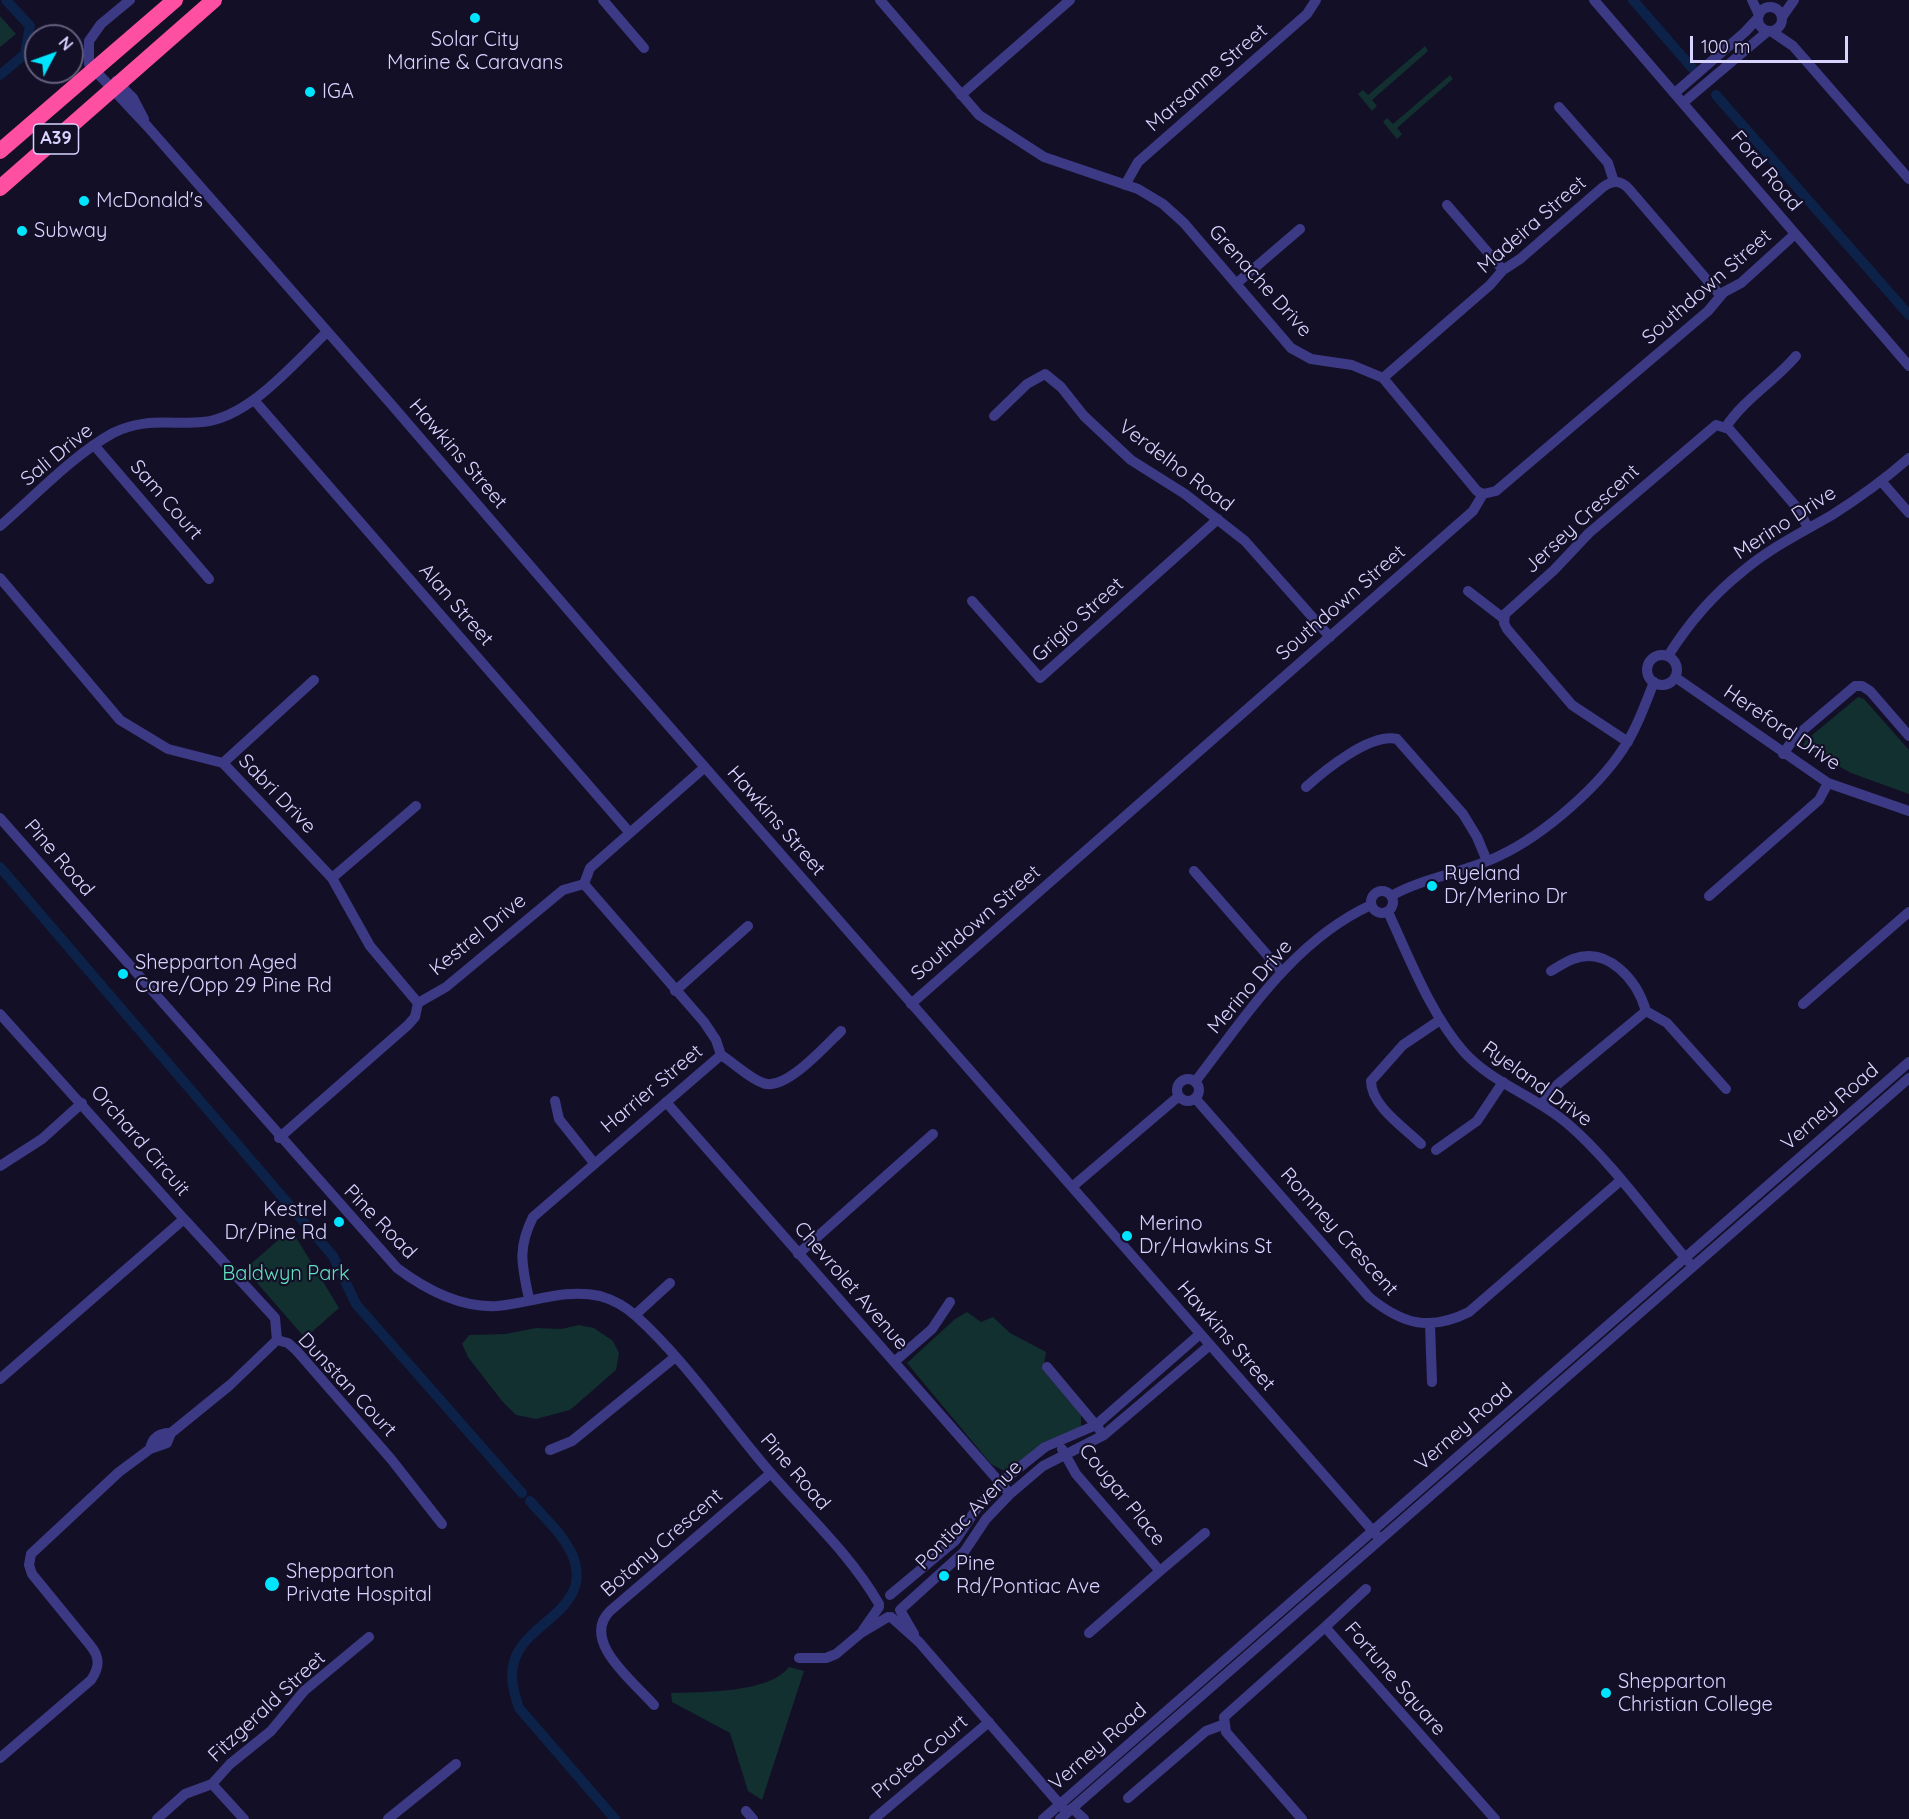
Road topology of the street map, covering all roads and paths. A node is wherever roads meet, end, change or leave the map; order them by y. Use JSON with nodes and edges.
{"nodes":[{"id":1,"x":130,"y":0,"type":"edge"},
{"id":2,"x":175,"y":0,"type":"edge"},
{"id":3,"x":214,"y":0,"type":"edge"},
{"id":4,"x":603,"y":0,"type":"edge"},
{"id":5,"x":880,"y":0,"type":"edge"},
{"id":6,"x":1070,"y":0,"type":"edge"},
{"id":7,"x":1316,"y":0,"type":"edge"},
{"id":8,"x":1594,"y":0,"type":"edge"},
{"id":9,"x":1752,"y":0,"type":"edge"},
{"id":10,"x":1759,"y":0,"type":"edge"},
{"id":11,"x":1786,"y":0,"type":"edge"},
{"id":12,"x":1794,"y":0,"type":"edge"},
{"id":13,"x":1772,"y":8,"type":"junction"},
{"id":14,"x":1758,"y":17,"type":"junction"},
{"id":15,"x":1782,"y":18,"type":"junction"},
{"id":16,"x":1769,"y":31,"type":"junction"},
{"id":17,"x":1793,"y":46,"type":"junction"},
{"id":18,"x":644,"y":48,"type":"dead end"},
{"id":19,"x":94,"y":70,"type":"junction"},
{"id":20,"x":116,"y":87,"type":"junction"},
{"id":21,"x":1676,"y":92,"type":"junction"},
{"id":22,"x":961,"y":95,"type":"junction"},
{"id":23,"x":1684,"y":102,"type":"junction"},
{"id":24,"x":1559,"y":107,"type":"dead end"},
{"id":25,"x":0,"y":151,"type":"edge"},
{"id":26,"x":1909,"y":179,"type":"edge"},
{"id":27,"x":1614,"y":182,"type":"junction"},
{"id":28,"x":1125,"y":185,"type":"junction"},
{"id":29,"x":0,"y":188,"type":"edge"},
{"id":30,"x":1447,"y":205,"type":"dead end"},
{"id":31,"x":1300,"y":229,"type":"dead end"},
{"id":32,"x":1795,"y":234,"type":"junction"},
{"id":33,"x":1503,"y":270,"type":"junction"},
{"id":34,"x":1237,"y":283,"type":"junction"},
{"id":35,"x":1720,"y":296,"type":"junction"},
{"id":36,"x":327,"y":332,"type":"junction"},
{"id":37,"x":1796,"y":356,"type":"dead end"},
{"id":38,"x":1909,"y":366,"type":"edge"},
{"id":39,"x":1383,"y":378,"type":"junction"},
{"id":40,"x":254,"y":400,"type":"junction"},
{"id":41,"x":994,"y":416,"type":"dead end"},
{"id":42,"x":1726,"y":426,"type":"junction"},
{"id":43,"x":94,"y":445,"type":"junction"},
{"id":44,"x":1909,"y":458,"type":"edge"},
{"id":45,"x":1882,"y":482,"type":"junction"},
{"id":46,"x":1483,"y":494,"type":"junction"},
{"id":47,"x":1909,"y":513,"type":"edge"},
{"id":48,"x":1218,"y":519,"type":"junction"},
{"id":49,"x":0,"y":526,"type":"edge"},
{"id":50,"x":1808,"y":528,"type":"junction"},
{"id":51,"x":0,"y":578,"type":"edge"},
{"id":52,"x":210,"y":579,"type":"dead end"},
{"id":53,"x":1468,"y":591,"type":"dead end"},
{"id":54,"x":972,"y":601,"type":"dead end"},
{"id":55,"x":1503,"y":618,"type":"junction"},
{"id":56,"x":1330,"y":637,"type":"junction"},
{"id":57,"x":1668,"y":656,"type":"junction"},
{"id":58,"x":1675,"y":677,"type":"junction"},
{"id":59,"x":314,"y":680,"type":"dead end"},
{"id":60,"x":1654,"y":682,"type":"junction"},
{"id":61,"x":1909,"y":736,"type":"edge"},
{"id":62,"x":1628,"y":742,"type":"junction"},
{"id":63,"x":1783,"y":754,"type":"junction"},
{"id":64,"x":223,"y":763,"type":"junction"},
{"id":65,"x":705,"y":767,"type":"junction"},
{"id":66,"x":1828,"y":783,"type":"junction"},
{"id":67,"x":1306,"y":787,"type":"dead end"},
{"id":68,"x":416,"y":806,"type":"dead end"},
{"id":69,"x":1909,"y":811,"type":"edge"},
{"id":70,"x":0,"y":818,"type":"edge"},
{"id":71,"x":630,"y":833,"type":"junction"},
{"id":72,"x":1487,"y":861,"type":"junction"},
{"id":73,"x":1194,"y":871,"type":"dead end"},
{"id":74,"x":332,"y":878,"type":"junction"},
{"id":75,"x":584,"y":884,"type":"junction"},
{"id":76,"x":1391,"y":896,"type":"junction"},
{"id":77,"x":1709,"y":896,"type":"dead end"},
{"id":78,"x":1371,"y":905,"type":"junction"},
{"id":79,"x":1388,"y":912,"type":"junction"},
{"id":80,"x":1909,"y":912,"type":"edge"},
{"id":81,"x":748,"y":926,"type":"dead end"},
{"id":82,"x":1551,"y":971,"type":"dead end"},
{"id":83,"x":1282,"y":972,"type":"junction"},
{"id":84,"x":675,"y":991,"type":"junction"},
{"id":85,"x":418,"y":1003,"type":"junction"},
{"id":86,"x":911,"y":1004,"type":"junction"},
{"id":87,"x":1803,"y":1004,"type":"dead end"},
{"id":88,"x":1646,"y":1011,"type":"junction"},
{"id":89,"x":0,"y":1014,"type":"edge"},
{"id":90,"x":1440,"y":1020,"type":"junction"},
{"id":91,"x":841,"y":1031,"type":"dead end"},
{"id":92,"x":721,"y":1055,"type":"junction"},
{"id":93,"x":1909,"y":1062,"type":"edge"},
{"id":94,"x":1909,"y":1077,"type":"edge"},
{"id":95,"x":1195,"y":1082,"type":"junction"},
{"id":96,"x":1503,"y":1082,"type":"junction"},
{"id":97,"x":1726,"y":1089,"type":"dead end"},
{"id":98,"x":1179,"y":1096,"type":"junction"},
{"id":99,"x":1195,"y":1098,"type":"junction"},
{"id":100,"x":555,"y":1101,"type":"dead end"},
{"id":101,"x":666,"y":1102,"type":"junction"},
{"id":102,"x":82,"y":1103,"type":"junction"},
{"id":103,"x":1541,"y":1105,"type":"junction"},
{"id":104,"x":933,"y":1134,"type":"dead end"},
{"id":105,"x":279,"y":1138,"type":"junction"},
{"id":106,"x":1421,"y":1144,"type":"dead end"},
{"id":107,"x":1436,"y":1150,"type":"dead end"},
{"id":108,"x":594,"y":1163,"type":"junction"},
{"id":109,"x":0,"y":1166,"type":"edge"},
{"id":110,"x":1620,"y":1181,"type":"junction"},
{"id":111,"x":1072,"y":1187,"type":"junction"},
{"id":112,"x":184,"y":1219,"type":"junction"},
{"id":113,"x":798,"y":1254,"type":"junction"},
{"id":114,"x":1689,"y":1262,"type":"junction"},
{"id":115,"x":670,"y":1283,"type":"dead end"},
{"id":116,"x":529,"y":1299,"type":"junction"},
{"id":117,"x":950,"y":1302,"type":"dead end"},
{"id":118,"x":635,"y":1316,"type":"junction"},
{"id":119,"x":1430,"y":1324,"type":"junction"},
{"id":120,"x":1200,"y":1334,"type":"junction"},
{"id":121,"x":277,"y":1340,"type":"junction"},
{"id":122,"x":1210,"y":1345,"type":"junction"},
{"id":123,"x":674,"y":1358,"type":"junction"},
{"id":124,"x":894,"y":1362,"type":"junction"},
{"id":125,"x":1047,"y":1367,"type":"dead end"},
{"id":126,"x":0,"y":1379,"type":"edge"},
{"id":127,"x":1432,"y":1382,"type":"dead end"},
{"id":128,"x":1096,"y":1425,"type":"junction"},
{"id":129,"x":1104,"y":1435,"type":"junction"},
{"id":130,"x":1058,"y":1441,"type":"junction"},
{"id":131,"x":550,"y":1450,"type":"dead end"},
{"id":132,"x":1064,"y":1453,"type":"junction"},
{"id":133,"x":771,"y":1473,"type":"junction"},
{"id":134,"x":1000,"y":1483,"type":"junction"},
{"id":135,"x":1010,"y":1494,"type":"junction"},
{"id":136,"x":442,"y":1524,"type":"dead end"},
{"id":137,"x":1205,"y":1533,"type":"dead end"},
{"id":138,"x":1375,"y":1534,"type":"junction"},
{"id":139,"x":850,"y":1563,"type":"junction"},
{"id":140,"x":1160,"y":1571,"type":"junction"},
{"id":141,"x":1366,"y":1589,"type":"dead end"},
{"id":142,"x":890,"y":1595,"type":"junction"},
{"id":143,"x":879,"y":1606,"type":"junction"},
{"id":144,"x":901,"y":1609,"type":"junction"},
{"id":145,"x":889,"y":1617,"type":"junction"},
{"id":146,"x":1325,"y":1627,"type":"junction"},
{"id":147,"x":861,"y":1633,"type":"junction"},
{"id":148,"x":1089,"y":1633,"type":"dead end"},
{"id":149,"x":369,"y":1636,"type":"dead end"},
{"id":150,"x":919,"y":1642,"type":"junction"},
{"id":151,"x":799,"y":1658,"type":"dead end"},
{"id":152,"x":654,"y":1705,"type":"dead end"},
{"id":153,"x":989,"y":1722,"type":"junction"},
{"id":154,"x":1225,"y":1724,"type":"junction"},
{"id":155,"x":0,"y":1758,"type":"edge"},
{"id":156,"x":456,"y":1764,"type":"dead end"},
{"id":157,"x":212,"y":1784,"type":"junction"},
{"id":158,"x":1128,"y":1798,"type":"dead end"},
{"id":159,"x":1065,"y":1811,"type":"edge"},
{"id":160,"x":157,"y":1819,"type":"edge"},
{"id":161,"x":244,"y":1819,"type":"edge"},
{"id":162,"x":388,"y":1819,"type":"edge"},
{"id":163,"x":874,"y":1819,"type":"edge"},
{"id":164,"x":1043,"y":1819,"type":"edge"},
{"id":165,"x":1084,"y":1819,"type":"edge"},
{"id":166,"x":1302,"y":1819,"type":"edge"},
{"id":167,"x":1495,"y":1819,"type":"edge"}],
"edges":[{"from":1,"to":19,"type":"street"},
{"from":2,"to":19,"type":"highway","number":"A39"},
{"from":3,"to":20,"type":"highway","number":"A39"},
{"from":4,"to":18,"type":"street"},
{"from":5,"to":22,"type":"street","name":"Grenache Drive"},
{"from":6,"to":22,"type":"street"},
{"from":7,"to":28,"type":"street","name":"Marsanne Street"},
{"from":8,"to":21,"type":"street","name":"Ford Road"},
{"from":9,"to":14,"type":"street"},
{"from":10,"to":13,"type":"street"},
{"from":11,"to":13,"type":"street"},
{"from":12,"to":15,"type":"street"},
{"from":13,"to":14,"type":"street"},
{"from":13,"to":15,"type":"street"},
{"from":14,"to":16,"type":"street"},
{"from":14,"to":21,"type":"street"},
{"from":15,"to":16,"type":"street"},
{"from":15,"to":17,"type":"street"},
{"from":16,"to":17,"type":"street"},
{"from":16,"to":23,"type":"street"},
{"from":17,"to":26,"type":"street"},
{"from":19,"to":20,"type":"street"},
{"from":19,"to":25,"type":"highway","number":"A39"},
{"from":20,"to":29,"type":"highway","number":"A39"},
{"from":20,"to":36,"type":"street","name":"Hawkins Street"},
{"from":21,"to":23,"type":"street","name":"Ford Road"},
{"from":22,"to":28,"type":"street","name":"Grenache Drive"},
{"from":23,"to":32,"type":"street","name":"Ford Road"},
{"from":24,"to":27,"type":"street"},
{"from":27,"to":33,"type":"street","name":"Madeira Street"},
{"from":27,"to":35,"type":"street","name":"Madeira Street"},
{"from":28,"to":34,"type":"street","name":"Grenache Drive"},
{"from":30,"to":33,"type":"street"},
{"from":31,"to":34,"type":"street"},
{"from":32,"to":35,"type":"street","name":"Southdown Street"},
{"from":32,"to":38,"type":"street","name":"Ford Road"},
{"from":33,"to":39,"type":"street","name":"Madeira Street"},
{"from":34,"to":39,"type":"street","name":"Grenache Drive"},
{"from":35,"to":46,"type":"street","name":"Southdown Street"},
{"from":36,"to":40,"type":"street","name":"Sali Drive"},
{"from":36,"to":65,"type":"street","name":"Hawkins Street"},
{"from":37,"to":42,"type":"street"},
{"from":39,"to":46,"type":"street","name":"Grenache Drive"},
{"from":40,"to":43,"type":"street","name":"Sali Drive"},
{"from":40,"to":71,"type":"street","name":"Alan Street"},
{"from":41,"to":48,"type":"street","name":"Verdelho Road"},
{"from":42,"to":50,"type":"street"},
{"from":42,"to":55,"type":"street","name":"Jersey Crescent"},
{"from":43,"to":49,"type":"street","name":"Sali Drive"},
{"from":43,"to":52,"type":"street","name":"Sam Court"},
{"from":44,"to":45,"type":"street","name":"Merino Drive"},
{"from":45,"to":47,"type":"street"},
{"from":45,"to":50,"type":"street","name":"Merino Drive"},
{"from":46,"to":56,"type":"street","name":"Southdown Street"},
{"from":48,"to":54,"type":"street","name":"Grigio Street"},
{"from":48,"to":56,"type":"street","name":"Verdelho Road"},
{"from":50,"to":57,"type":"street","name":"Merino Drive"},
{"from":51,"to":64,"type":"street","name":"Sabri Drive"},
{"from":53,"to":55,"type":"street"},
{"from":55,"to":62,"type":"street"},
{"from":56,"to":86,"type":"street","name":"Southdown Street"},
{"from":57,"to":58,"type":"street"},
{"from":57,"to":60,"type":"street"},
{"from":58,"to":60,"type":"street"},
{"from":58,"to":63,"type":"street","name":"Hereford Drive"},
{"from":59,"to":64,"type":"street"},
{"from":60,"to":62,"type":"street"},
{"from":61,"to":63,"type":"street"},
{"from":62,"to":72,"type":"street"},
{"from":63,"to":66,"type":"street","name":"Hereford Drive"},
{"from":64,"to":74,"type":"street","name":"Sabri Drive"},
{"from":65,"to":71,"type":"street"},
{"from":65,"to":86,"type":"street","name":"Hawkins Street"},
{"from":66,"to":69,"type":"street","name":"Hereford Drive"},
{"from":66,"to":77,"type":"street"},
{"from":67,"to":72,"type":"street"},
{"from":68,"to":74,"type":"street"},
{"from":70,"to":105,"type":"street","name":"Pine Road"},
{"from":71,"to":75,"type":"street"},
{"from":72,"to":76,"type":"street"},
{"from":73,"to":83,"type":"street"},
{"from":74,"to":85,"type":"street","name":"Sabri Drive"},
{"from":75,"to":84,"type":"street","name":"Harrier Street"},
{"from":75,"to":85,"type":"street","name":"Kestrel Drive"},
{"from":76,"to":78,"type":"street"},
{"from":76,"to":79,"type":"street"},
{"from":78,"to":79,"type":"street"},
{"from":78,"to":83,"type":"street","name":"Merino Drive"},
{"from":79,"to":90,"type":"street","name":"Ryeland Drive"},
{"from":80,"to":87,"type":"street"},
{"from":81,"to":84,"type":"street"},
{"from":82,"to":88,"type":"street"},
{"from":83,"to":95,"type":"street","name":"Merino Drive"},
{"from":84,"to":92,"type":"street","name":"Harrier Street"},
{"from":85,"to":105,"type":"street"},
{"from":86,"to":111,"type":"street","name":"Hawkins Street"},
{"from":88,"to":97,"type":"street"},
{"from":88,"to":103,"type":"street"},
{"from":89,"to":102,"type":"street","name":"Orchard Circuit"},
{"from":90,"to":96,"type":"street","name":"Ryeland Drive"},
{"from":90,"to":106,"type":"street"},
{"from":91,"to":92,"type":"street"},
{"from":92,"to":101,"type":"street","name":"Harrier Street"},
{"from":93,"to":114,"type":"street","name":"Verney Road"},
{"from":94,"to":114,"type":"street","name":"Verney Road"},
{"from":95,"to":98,"type":"street"},
{"from":95,"to":99,"type":"street"},
{"from":96,"to":103,"type":"street","name":"Ryeland Drive"},
{"from":96,"to":107,"type":"street"},
{"from":98,"to":99,"type":"street"},
{"from":98,"to":111,"type":"street"},
{"from":99,"to":119,"type":"street","name":"Romney Crescent"},
{"from":100,"to":108,"type":"street"},
{"from":101,"to":108,"type":"street","name":"Harrier Street"},
{"from":101,"to":113,"type":"street","name":"Chevrolet Avenue"},
{"from":102,"to":109,"type":"street"},
{"from":102,"to":112,"type":"street","name":"Orchard Circuit"},
{"from":103,"to":110,"type":"street","name":"Ryeland Drive"},
{"from":104,"to":113,"type":"street"},
{"from":105,"to":116,"type":"street","name":"Pine Road"},
{"from":108,"to":116,"type":"street","name":"Harrier Street"},
{"from":110,"to":114,"type":"street","name":"Ryeland Drive"},
{"from":110,"to":119,"type":"street","name":"Romney Crescent"},
{"from":111,"to":120,"type":"street","name":"Hawkins Street"},
{"from":112,"to":121,"type":"street","name":"Dunstan Court"},
{"from":112,"to":126,"type":"street","name":"Orchard Circuit"},
{"from":113,"to":124,"type":"street","name":"Chevrolet Avenue"},
{"from":114,"to":138,"type":"street","name":"Verney Road"},
{"from":115,"to":118,"type":"street"},
{"from":116,"to":118,"type":"street","name":"Pine Road"},
{"from":117,"to":124,"type":"street"},
{"from":118,"to":123,"type":"street","name":"Pine Road"},
{"from":119,"to":127,"type":"street"},
{"from":120,"to":122,"type":"street","name":"Hawkins Street"},
{"from":120,"to":128,"type":"street","name":"Pontiac Avenue"},
{"from":121,"to":136,"type":"street","name":"Dunstan Court"},
{"from":121,"to":155,"type":"street"},
{"from":122,"to":129,"type":"street","name":"Pontiac Avenue"},
{"from":122,"to":138,"type":"street","name":"Hawkins Street"},
{"from":123,"to":131,"type":"street"},
{"from":123,"to":133,"type":"street","name":"Pine Road"},
{"from":124,"to":134,"type":"street","name":"Chevrolet Avenue"},
{"from":125,"to":128,"type":"street"},
{"from":128,"to":129,"type":"street"},
{"from":128,"to":130,"type":"street","name":"Pontiac Avenue"},
{"from":129,"to":132,"type":"street","name":"Pontiac Avenue"},
{"from":130,"to":132,"type":"street","name":"Cougar Place"},
{"from":130,"to":134,"type":"street","name":"Pontiac Avenue"},
{"from":132,"to":135,"type":"street","name":"Pontiac Avenue"},
{"from":132,"to":140,"type":"street","name":"Cougar Place"},
{"from":133,"to":139,"type":"street","name":"Pine Road"},
{"from":133,"to":152,"type":"street","name":"Botany Crescent"},
{"from":134,"to":135,"type":"street","name":"Chevrolet Avenue"},
{"from":134,"to":142,"type":"street","name":"Pontiac Avenue"},
{"from":135,"to":144,"type":"street","name":"Pontiac Avenue"},
{"from":137,"to":140,"type":"street","name":"Cougar Place"},
{"from":138,"to":159,"type":"street","name":"Verney Road"},
{"from":139,"to":142,"type":"street","name":"Pine Road"},
{"from":139,"to":143,"type":"street","name":"Pine Road"},
{"from":140,"to":148,"type":"street","name":"Cougar Place"},
{"from":141,"to":146,"type":"street"},
{"from":142,"to":143,"type":"street"},
{"from":142,"to":144,"type":"street"},
{"from":143,"to":145,"type":"street"},
{"from":143,"to":147,"type":"street"},
{"from":144,"to":145,"type":"street"},
{"from":144,"to":150,"type":"street"},
{"from":145,"to":147,"type":"street"},
{"from":145,"to":150,"type":"street"},
{"from":146,"to":154,"type":"street","name":"Fortune Square"},
{"from":146,"to":167,"type":"street","name":"Fortune Square"},
{"from":147,"to":151,"type":"street"},
{"from":149,"to":157,"type":"street","name":"Fitzgerald Street"},
{"from":150,"to":153,"type":"street"},
{"from":153,"to":159,"type":"street"},
{"from":153,"to":163,"type":"street","name":"Protea Court"},
{"from":154,"to":158,"type":"street"},
{"from":154,"to":166,"type":"street"},
{"from":156,"to":162,"type":"street"},
{"from":157,"to":160,"type":"street","name":"Fitzgerald Street"},
{"from":157,"to":161,"type":"street"},
{"from":159,"to":164,"type":"street","name":"Verney Road"},
{"from":159,"to":165,"type":"street"}]}
